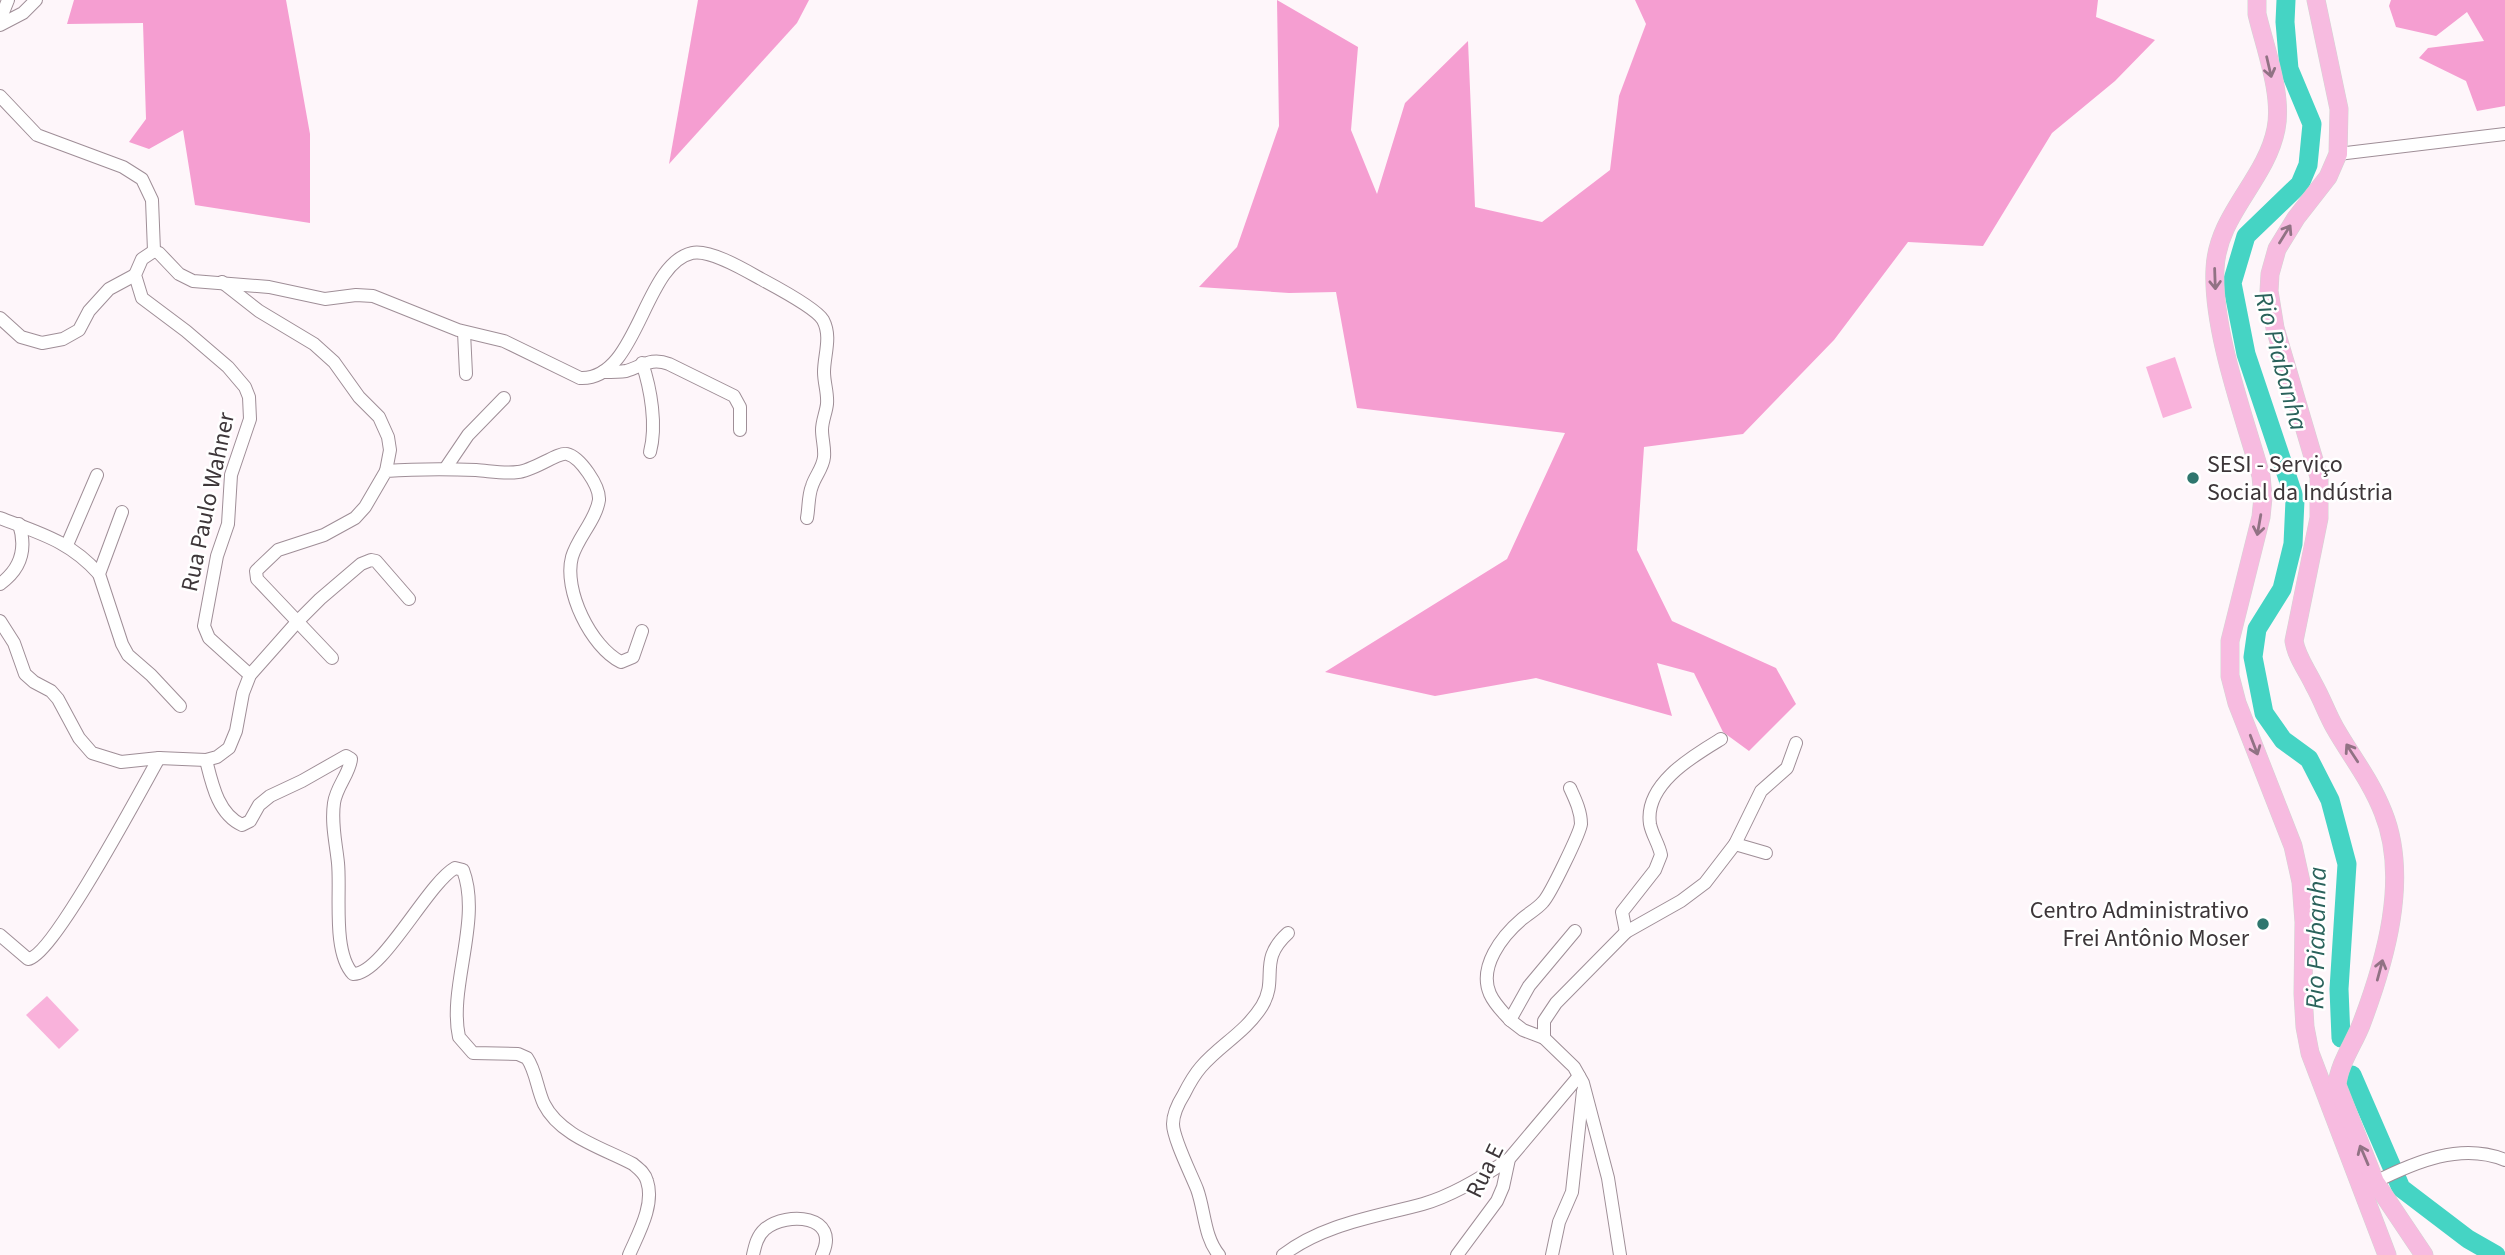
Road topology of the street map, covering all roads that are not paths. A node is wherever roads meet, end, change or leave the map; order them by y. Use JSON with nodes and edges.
{"nodes":[{"id":1,"x":8,"y":0,"type":"edge"},
{"id":2,"x":36,"y":0,"type":"edge"},
{"id":3,"x":2257,"y":0,"type":"edge"},
{"id":4,"x":2316,"y":0,"type":"edge"},
{"id":5,"x":0,"y":22,"type":"edge"},
{"id":6,"x":0,"y":96,"type":"edge"},
{"id":7,"x":2505,"y":134,"type":"edge"},
{"id":8,"x":2338,"y":154,"type":"junction"},
{"id":9,"x":154,"y":251,"type":"junction"},
{"id":10,"x":135,"y":275,"type":"junction"},
{"id":11,"x":222,"y":282,"type":"junction"},
{"id":12,"x":0,"y":318,"type":"edge"},
{"id":13,"x":464,"y":332,"type":"junction"},
{"id":14,"x":642,"y":363,"type":"junction"},
{"id":15,"x":603,"y":372,"type":"junction"},
{"id":16,"x":466,"y":374,"type":"dead end"},
{"id":17,"x":504,"y":398,"type":"dead end"},
{"id":18,"x":740,"y":430,"type":"dead end"},
{"id":19,"x":650,"y":452,"type":"dead end"},
{"id":20,"x":445,"y":469,"type":"junction"},
{"id":21,"x":386,"y":471,"type":"junction"},
{"id":22,"x":97,"y":475,"type":"dead end"},
{"id":23,"x":122,"y":512,"type":"dead end"},
{"id":24,"x":0,"y":518,"type":"edge"},
{"id":25,"x":807,"y":518,"type":"dead end"},
{"id":26,"x":19,"y":524,"type":"junction"},
{"id":27,"x":67,"y":545,"type":"junction"},
{"id":28,"x":99,"y":574,"type":"junction"},
{"id":29,"x":0,"y":584,"type":"edge"},
{"id":30,"x":409,"y":599,"type":"dead end"},
{"id":31,"x":0,"y":621,"type":"edge"},
{"id":32,"x":297,"y":622,"type":"junction"},
{"id":33,"x":642,"y":631,"type":"dead end"},
{"id":34,"x":332,"y":658,"type":"dead end"},
{"id":35,"x":250,"y":675,"type":"junction"},
{"id":36,"x":180,"y":706,"type":"dead end"},
{"id":37,"x":1721,"y":739,"type":"dead end"},
{"id":38,"x":1796,"y":743,"type":"dead end"},
{"id":39,"x":159,"y":758,"type":"junction"},
{"id":40,"x":206,"y":760,"type":"junction"},
{"id":41,"x":1570,"y":788,"type":"dead end"},
{"id":42,"x":1735,"y":844,"type":"junction"},
{"id":43,"x":1766,"y":853,"type":"dead end"},
{"id":44,"x":1575,"y":931,"type":"dead end"},
{"id":45,"x":1626,"y":932,"type":"junction"},
{"id":46,"x":1288,"y":933,"type":"dead end"},
{"id":47,"x":0,"y":935,"type":"edge"},
{"id":48,"x":1510,"y":1020,"type":"junction"},
{"id":49,"x":1544,"y":1038,"type":"junction"},
{"id":50,"x":1581,"y":1080,"type":"junction"},
{"id":51,"x":1508,"y":1159,"type":"junction"},
{"id":52,"x":2505,"y":1160,"type":"edge"},
{"id":53,"x":2381,"y":1179,"type":"junction"},
{"id":54,"x":2386,"y":1252,"type":"edge"},
{"id":55,"x":629,"y":1255,"type":"edge"},
{"id":56,"x":753,"y":1255,"type":"edge"},
{"id":57,"x":822,"y":1255,"type":"edge"},
{"id":58,"x":1219,"y":1255,"type":"edge"},
{"id":59,"x":1283,"y":1255,"type":"edge"},
{"id":60,"x":1457,"y":1255,"type":"edge"},
{"id":61,"x":1552,"y":1255,"type":"edge"},
{"id":62,"x":1620,"y":1255,"type":"edge"},
{"id":63,"x":2424,"y":1255,"type":"edge"}],
"edges":[{"from":1,"to":5,"type":"street"},
{"from":2,"to":5,"type":"street"},
{"from":3,"to":54,"type":"main road","one_way":true},
{"from":4,"to":8,"type":"main road"},
{"from":6,"to":9,"type":"street"},
{"from":7,"to":8,"type":"street"},
{"from":53,"to":8,"type":"main road","one_way":true},
{"from":9,"to":10,"type":"street"},
{"from":9,"to":11,"type":"street"},
{"from":10,"to":12,"type":"street"},
{"from":10,"to":35,"type":"street","name":"Rua Paulo Wahner"},
{"from":11,"to":13,"type":"street"},
{"from":11,"to":21,"type":"street"},
{"from":13,"to":15,"type":"street"},
{"from":13,"to":16,"type":"street"},
{"from":14,"to":15,"type":"street"},
{"from":14,"to":18,"type":"street"},
{"from":14,"to":19,"type":"street"},
{"from":15,"to":25,"type":"street"},
{"from":17,"to":20,"type":"street"},
{"from":20,"to":21,"type":"street"},
{"from":20,"to":33,"type":"street"},
{"from":21,"to":32,"type":"street"},
{"from":22,"to":27,"type":"street"},
{"from":23,"to":28,"type":"street"},
{"from":24,"to":26,"type":"street"},
{"from":26,"to":27,"type":"street"},
{"from":26,"to":29,"type":"street"},
{"from":27,"to":28,"type":"street"},
{"from":28,"to":36,"type":"street"},
{"from":30,"to":32,"type":"street"},
{"from":31,"to":39,"type":"street"},
{"from":32,"to":34,"type":"street"},
{"from":32,"to":35,"type":"street"},
{"from":35,"to":40,"type":"street"},
{"from":37,"to":45,"type":"street"},
{"from":38,"to":42,"type":"street"},
{"from":39,"to":40,"type":"street"},
{"from":39,"to":47,"type":"street"},
{"from":40,"to":55,"type":"street"},
{"from":41,"to":48,"type":"street"},
{"from":42,"to":43,"type":"street"},
{"from":42,"to":45,"type":"street"},
{"from":44,"to":48,"type":"street"},
{"from":45,"to":49,"type":"street"},
{"from":46,"to":58,"type":"street"},
{"from":48,"to":49,"type":"street"},
{"from":49,"to":50,"type":"street"},
{"from":50,"to":51,"type":"street","name":"Rua E"},
{"from":50,"to":61,"type":"street"},
{"from":50,"to":62,"type":"street"},
{"from":51,"to":59,"type":"street"},
{"from":51,"to":60,"type":"street","name":"Rua E"},
{"from":52,"to":53,"type":"street"},
{"from":53,"to":63,"type":"main road"},
{"from":56,"to":57,"type":"street"}]}
